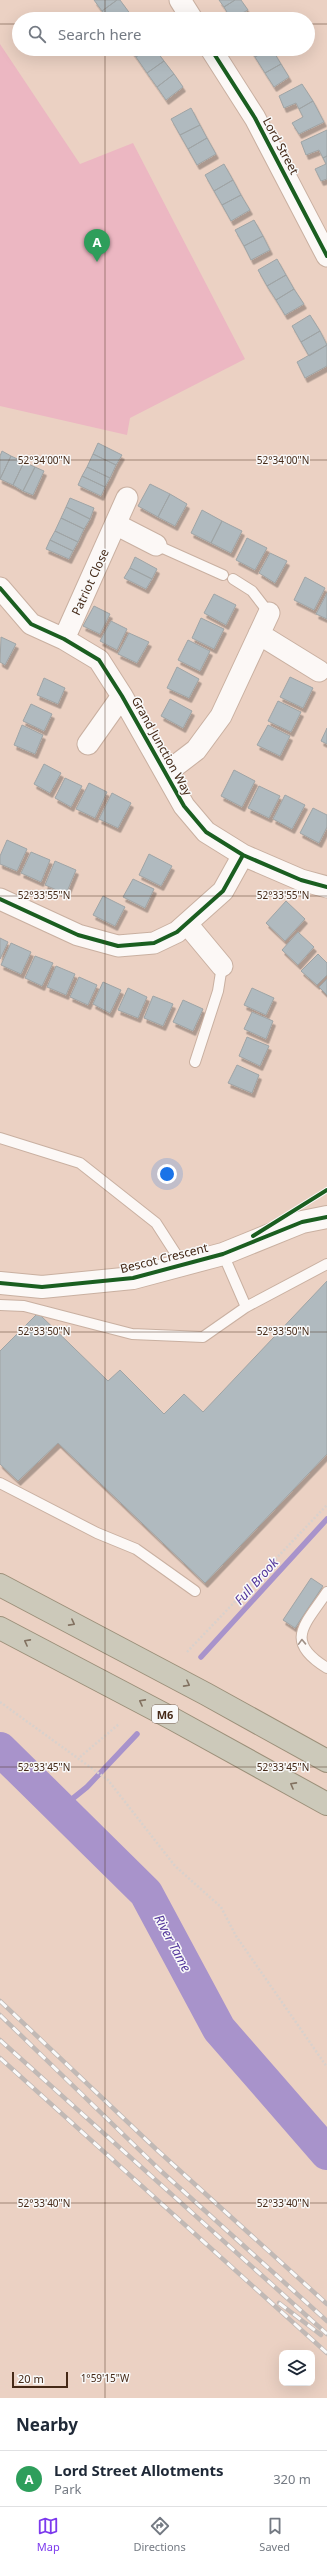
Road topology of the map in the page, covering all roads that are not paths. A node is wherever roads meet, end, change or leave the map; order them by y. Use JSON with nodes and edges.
{"nodes":[{"id":1,"x":180,"y":0,"type":"edge"},
{"id":2,"x":188,"y":12,"type":"edge"},
{"id":3,"x":215,"y":56,"type":"edge"},
{"id":4,"x":327,"y":256,"type":"edge"},
{"id":5,"x":127,"y":498,"type":"dead end"},
{"id":6,"x":117,"y":525,"type":"junction"},
{"id":7,"x":156,"y":545,"type":"joint"},
{"id":8,"x":0,"y":588,"type":"edge"},
{"id":9,"x":269,"y":613,"type":"joint"},
{"id":10,"x":259,"y":634,"type":"junction"},
{"id":11,"x":64,"y":639,"type":"junction"},
{"id":12,"x":323,"y":673,"type":"edge"},
{"id":13,"x":122,"y":696,"type":"junction"},
{"id":14,"x":88,"y":744,"type":"dead end"},
{"id":15,"x":166,"y":773,"type":"junction"},
{"id":16,"x":243,"y":855,"type":"junction"},
{"id":17,"x":327,"y":887,"type":"edge"},
{"id":18,"x":0,"y":899,"type":"edge"},
{"id":19,"x":187,"y":924,"type":"junction"},
{"id":20,"x":222,"y":966,"type":"joint"},
{"id":21,"x":195,"y":1062,"type":"dead end"},
{"id":22,"x":0,"y":1138,"type":"edge"},
{"id":23,"x":327,"y":1217,"type":"edge"},
{"id":24,"x":224,"y":1254,"type":"junction"},
{"id":25,"x":327,"y":1264,"type":"edge"},
{"id":26,"x":182,"y":1265,"type":"junction"},
{"id":27,"x":0,"y":1283,"type":"edge"},
{"id":28,"x":0,"y":1305,"type":"edge"},
{"id":29,"x":246,"y":1307,"type":"junction"},
{"id":30,"x":0,"y":1483,"type":"edge"},
{"id":31,"x":0,"y":1586,"type":"edge"},
{"id":32,"x":195,"y":1591,"type":"dead end"},
{"id":33,"x":327,"y":1592,"type":"edge"},
{"id":34,"x":0,"y":1628,"type":"edge"},
{"id":35,"x":327,"y":1668,"type":"edge"},
{"id":36,"x":327,"y":1762,"type":"edge"},
{"id":37,"x":327,"y":1804,"type":"edge"}],
"edges":[{"from":1,"to":2,"type":"street"},
{"from":3,"to":4,"type":"street","name":"Lord Street"},
{"from":5,"to":6,"type":"street","name":"Patriot Close"},
{"from":6,"to":7,"type":"street"},
{"from":6,"to":11,"type":"street","name":"Patriot Close"},
{"from":7,"to":9,"type":"lane"},
{"from":8,"to":11,"type":"street","name":"Grand Junction Way"},
{"from":9,"to":10,"type":"street"},
{"from":10,"to":12,"type":"street"},
{"from":10,"to":15,"type":"street"},
{"from":11,"to":13,"type":"street","name":"Grand Junction Way"},
{"from":13,"to":14,"type":"street","name":"Grand Junction Way"},
{"from":13,"to":15,"type":"street","name":"Grand Junction Way"},
{"from":15,"to":16,"type":"street","name":"Grand Junction Way"},
{"from":16,"to":17,"type":"street","name":"Grand Junction Way"},
{"from":16,"to":19,"type":"street"},
{"from":18,"to":19,"type":"street"},
{"from":19,"to":20,"type":"street"},
{"from":20,"to":21,"type":"lane"},
{"from":22,"to":26,"type":"lane"},
{"from":23,"to":24,"type":"street","name":"Bescot Crescent"},
{"from":24,"to":26,"type":"street","name":"Bescot Crescent"},
{"from":24,"to":29,"type":"lane"},
{"from":25,"to":29,"type":"lane"},
{"from":26,"to":27,"type":"street","name":"Bescot Crescent"},
{"from":28,"to":29,"type":"lane"},
{"from":30,"to":32,"type":"lane"},
{"from":31,"to":36,"type":"highway","one_way":true},
{"from":35,"to":33,"type":"lane","one_way":true},
{"from":37,"to":34,"type":"highway","number":"M6","one_way":true}]}
